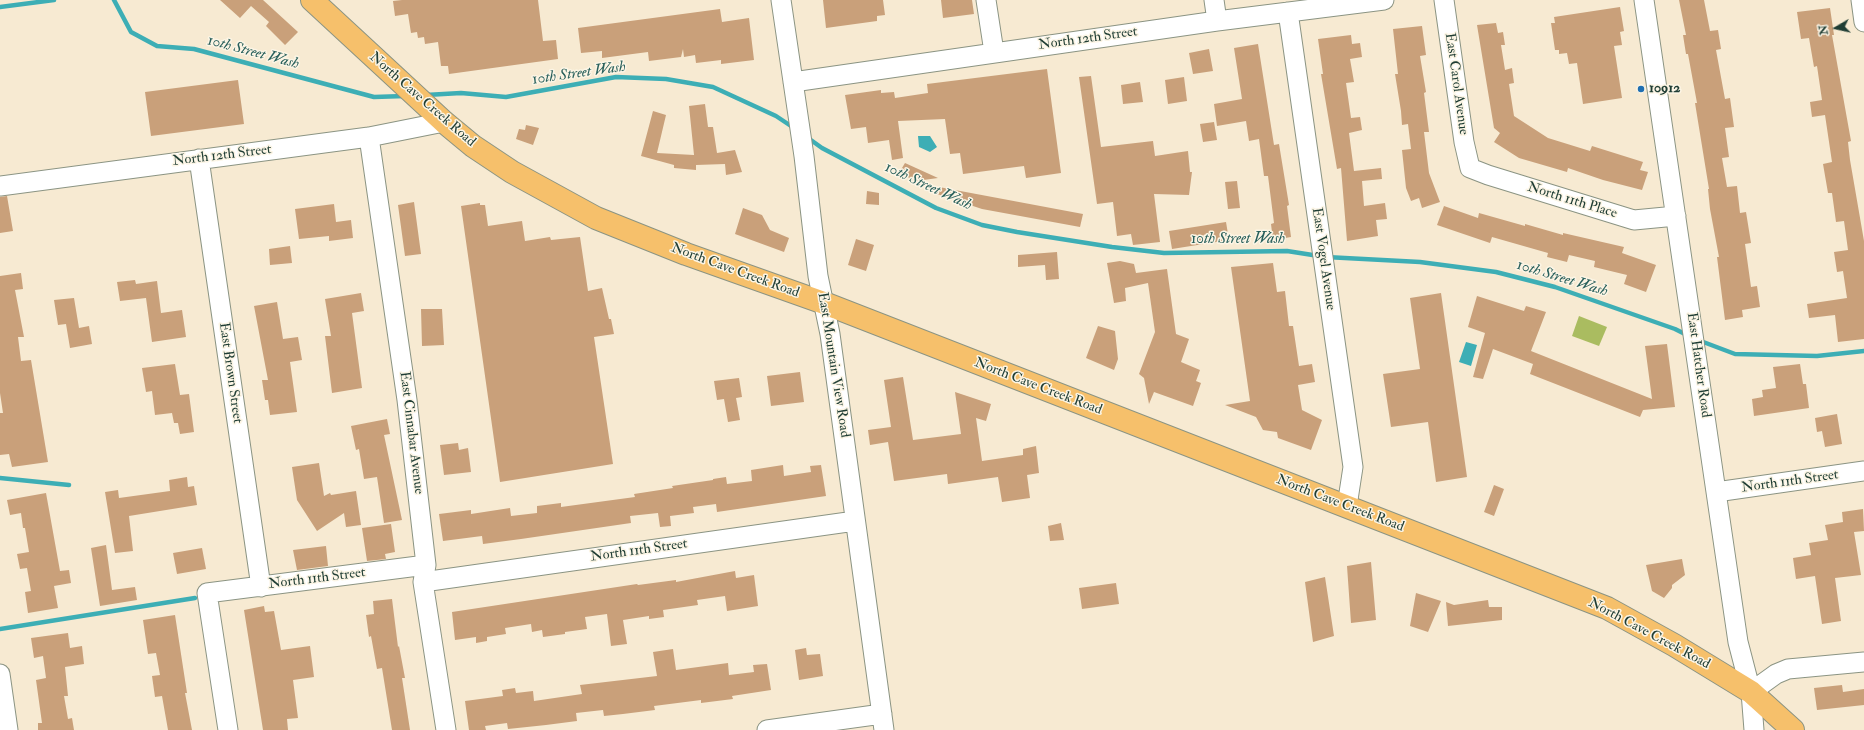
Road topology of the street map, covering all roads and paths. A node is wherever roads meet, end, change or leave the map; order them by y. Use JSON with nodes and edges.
{"nodes":[{"id":1,"x":781,"y":0,"type":"edge"},
{"id":2,"x":986,"y":0,"type":"edge"},
{"id":3,"x":1214,"y":0,"type":"edge"},
{"id":4,"x":1384,"y":0,"type":"edge"},
{"id":5,"x":1444,"y":0,"type":"edge"},
{"id":6,"x":1644,"y":0,"type":"edge"},
{"id":7,"x":1861,"y":0,"type":"edge"},
{"id":8,"x":313,"y":1,"type":"edge"},
{"id":9,"x":1288,"y":12,"type":"junction"},
{"id":10,"x":1217,"y":21,"type":"junction"},
{"id":11,"x":1864,"y":22,"type":"edge"},
{"id":12,"x":994,"y":52,"type":"junction"},
{"id":13,"x":793,"y":82,"type":"junction"},
{"id":14,"x":438,"y":117,"type":"junction"},
{"id":15,"x":369,"y":137,"type":"junction"},
{"id":16,"x":199,"y":158,"type":"junction"},
{"id":17,"x":1470,"y":168,"type":"joint"},
{"id":18,"x":0,"y":186,"type":"edge"},
{"id":19,"x":1676,"y":216,"type":"junction"},
{"id":20,"x":824,"y":303,"type":"junction"},
{"id":21,"x":1864,"y":471,"type":"edge"},
{"id":22,"x":1716,"y":492,"type":"junction"},
{"id":23,"x":1347,"y":506,"type":"junction"},
{"id":24,"x":855,"y":521,"type":"junction"},
{"id":25,"x":425,"y":574,"type":"junction"},
{"id":26,"x":261,"y":587,"type":"junction"},
{"id":27,"x":1864,"y":662,"type":"edge"},
{"id":28,"x":0,"y":674,"type":"edge"},
{"id":29,"x":1751,"y":692,"type":"junction"},
{"id":30,"x":883,"y":722,"type":"edge"},
{"id":31,"x":8,"y":730,"type":"edge"},
{"id":32,"x":228,"y":730,"type":"edge"},
{"id":33,"x":446,"y":730,"type":"edge"},
{"id":34,"x":767,"y":730,"type":"edge"},
{"id":35,"x":1754,"y":730,"type":"edge"},
{"id":36,"x":1792,"y":730,"type":"edge"}],
"edges":[{"from":1,"to":13,"type":"street","name":"East Mountain View Road"},
{"from":2,"to":12,"type":"street"},
{"from":3,"to":10,"type":"street"},
{"from":4,"to":9,"type":"street","name":"North 12th Street"},
{"from":5,"to":17,"type":"street","name":"East Carol Avenue"},
{"from":6,"to":19,"type":"street","name":"East Hatcher Road"},
{"from":7,"to":11,"type":"street"},
{"from":8,"to":14,"type":"main road","name":"North Cave Creek Road"},
{"from":9,"to":10,"type":"street","name":"North 12th Street"},
{"from":9,"to":23,"type":"street","name":"East Vogel Avenue"},
{"from":10,"to":12,"type":"street","name":"North 12th Street"},
{"from":12,"to":13,"type":"street","name":"North 12th Street"},
{"from":13,"to":20,"type":"street","name":"East Mountain View Road"},
{"from":14,"to":15,"type":"street","name":"North 12th Street"},
{"from":14,"to":20,"type":"main road","name":"North Cave Creek Road"},
{"from":15,"to":16,"type":"street","name":"North 12th Street"},
{"from":15,"to":25,"type":"street","name":"East Cinnabar Avenue"},
{"from":16,"to":18,"type":"street","name":"North 12th Street"},
{"from":16,"to":26,"type":"street","name":"East Brown Street"},
{"from":17,"to":19,"type":"street","name":"North 11th Place"},
{"from":19,"to":22,"type":"street","name":"East Hatcher Road"},
{"from":20,"to":23,"type":"main road","name":"North Cave Creek Road"},
{"from":20,"to":24,"type":"street","name":"East Mountain View Road"},
{"from":21,"to":22,"type":"street","name":"North 11th Street"},
{"from":22,"to":29,"type":"street","name":"East Hatcher Road"},
{"from":23,"to":29,"type":"main road","name":"North Cave Creek Road"},
{"from":24,"to":25,"type":"street","name":"North 11th Street"},
{"from":24,"to":30,"type":"street","name":"East Mountain View Road"},
{"from":25,"to":26,"type":"street","name":"North 11th Street"},
{"from":25,"to":33,"type":"street","name":"East Cinnabar Avenue"},
{"from":26,"to":32,"type":"street","name":"North 11th Street"},
{"from":27,"to":29,"type":"street"},
{"from":28,"to":31,"type":"street"},
{"from":29,"to":35,"type":"street","name":"East Hatcher Road"},
{"from":29,"to":36,"type":"main road","name":"North Cave Creek Road"},
{"from":30,"to":34,"type":"street"}]}
